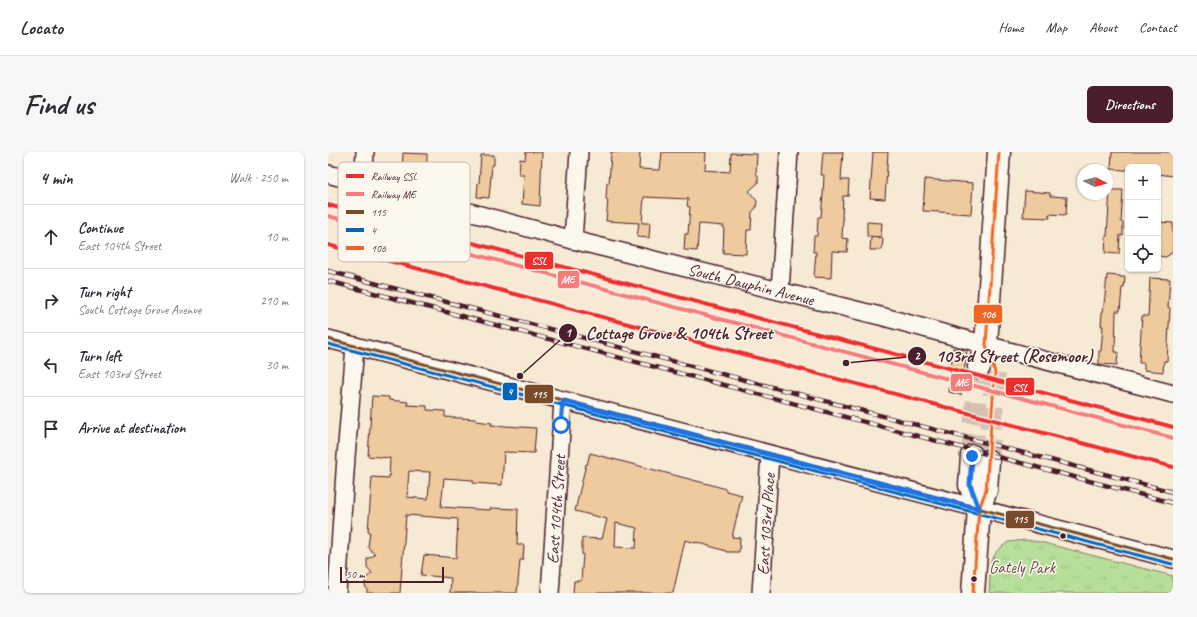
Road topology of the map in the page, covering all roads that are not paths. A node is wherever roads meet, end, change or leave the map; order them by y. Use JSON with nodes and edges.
{"nodes":[{"id":1,"x":365,"y":152,"type":"edge"},
{"id":2,"x":579,"y":152,"type":"edge"},
{"id":3,"x":789,"y":152,"type":"edge"},
{"id":4,"x":999,"y":152,"type":"edge"},
{"id":5,"x":364,"y":162,"type":"edge"},
{"id":6,"x":328,"y":174,"type":"edge"},
{"id":7,"x":338,"y":177,"type":"edge"},
{"id":8,"x":470,"y":213,"type":"edge"},
{"id":9,"x":573,"y":240,"type":"junction"},
{"id":10,"x":780,"y":291,"type":"junction"},
{"id":11,"x":328,"y":339,"type":"edge"},
{"id":12,"x":986,"y":345,"type":"junction"},
{"id":13,"x":355,"y":346,"type":"junction"},
{"id":14,"x":987,"y":370,"type":"tunnel mouth"},
{"id":15,"x":1173,"y":394,"type":"edge"},
{"id":16,"x":563,"y":401,"type":"junction"},
{"id":17,"x":770,"y":455,"type":"junction"},
{"id":18,"x":980,"y":459,"type":"tunnel mouth"},
{"id":19,"x":979,"y":509,"type":"junction"},
{"id":20,"x":1173,"y":559,"type":"edge"},
{"id":21,"x":337,"y":593,"type":"edge"},
{"id":22,"x":550,"y":593,"type":"edge"},
{"id":23,"x":761,"y":593,"type":"edge"},
{"id":24,"x":973,"y":593,"type":"edge"}],
"edges":[{"from":1,"to":5,"type":"street"},
{"from":2,"to":9,"type":"street"},
{"from":3,"to":10,"type":"street"},
{"from":4,"to":12,"type":"main road"},
{"from":6,"to":7,"type":"street","name":"South Dauphin Avenue"},
{"from":8,"to":9,"type":"street","name":"South Dauphin Avenue"},
{"from":9,"to":10,"type":"street","name":"South Dauphin Avenue"},
{"from":10,"to":12,"type":"street","name":"South Dauphin Avenue"},
{"from":11,"to":13,"type":"street"},
{"from":12,"to":14,"type":"main road"},
{"from":12,"to":15,"type":"street","name":"South Dauphin Avenue"},
{"from":13,"to":16,"type":"street"},
{"from":13,"to":21,"type":"street"},
{"from":16,"to":17,"type":"street"},
{"from":16,"to":22,"type":"street","name":"East 104th Street"},
{"from":17,"to":19,"type":"street"},
{"from":17,"to":23,"type":"street","name":"East 103rd Place"},
{"from":18,"to":19,"type":"main road"},
{"from":19,"to":20,"type":"street"},
{"from":19,"to":24,"type":"main road"}]}
